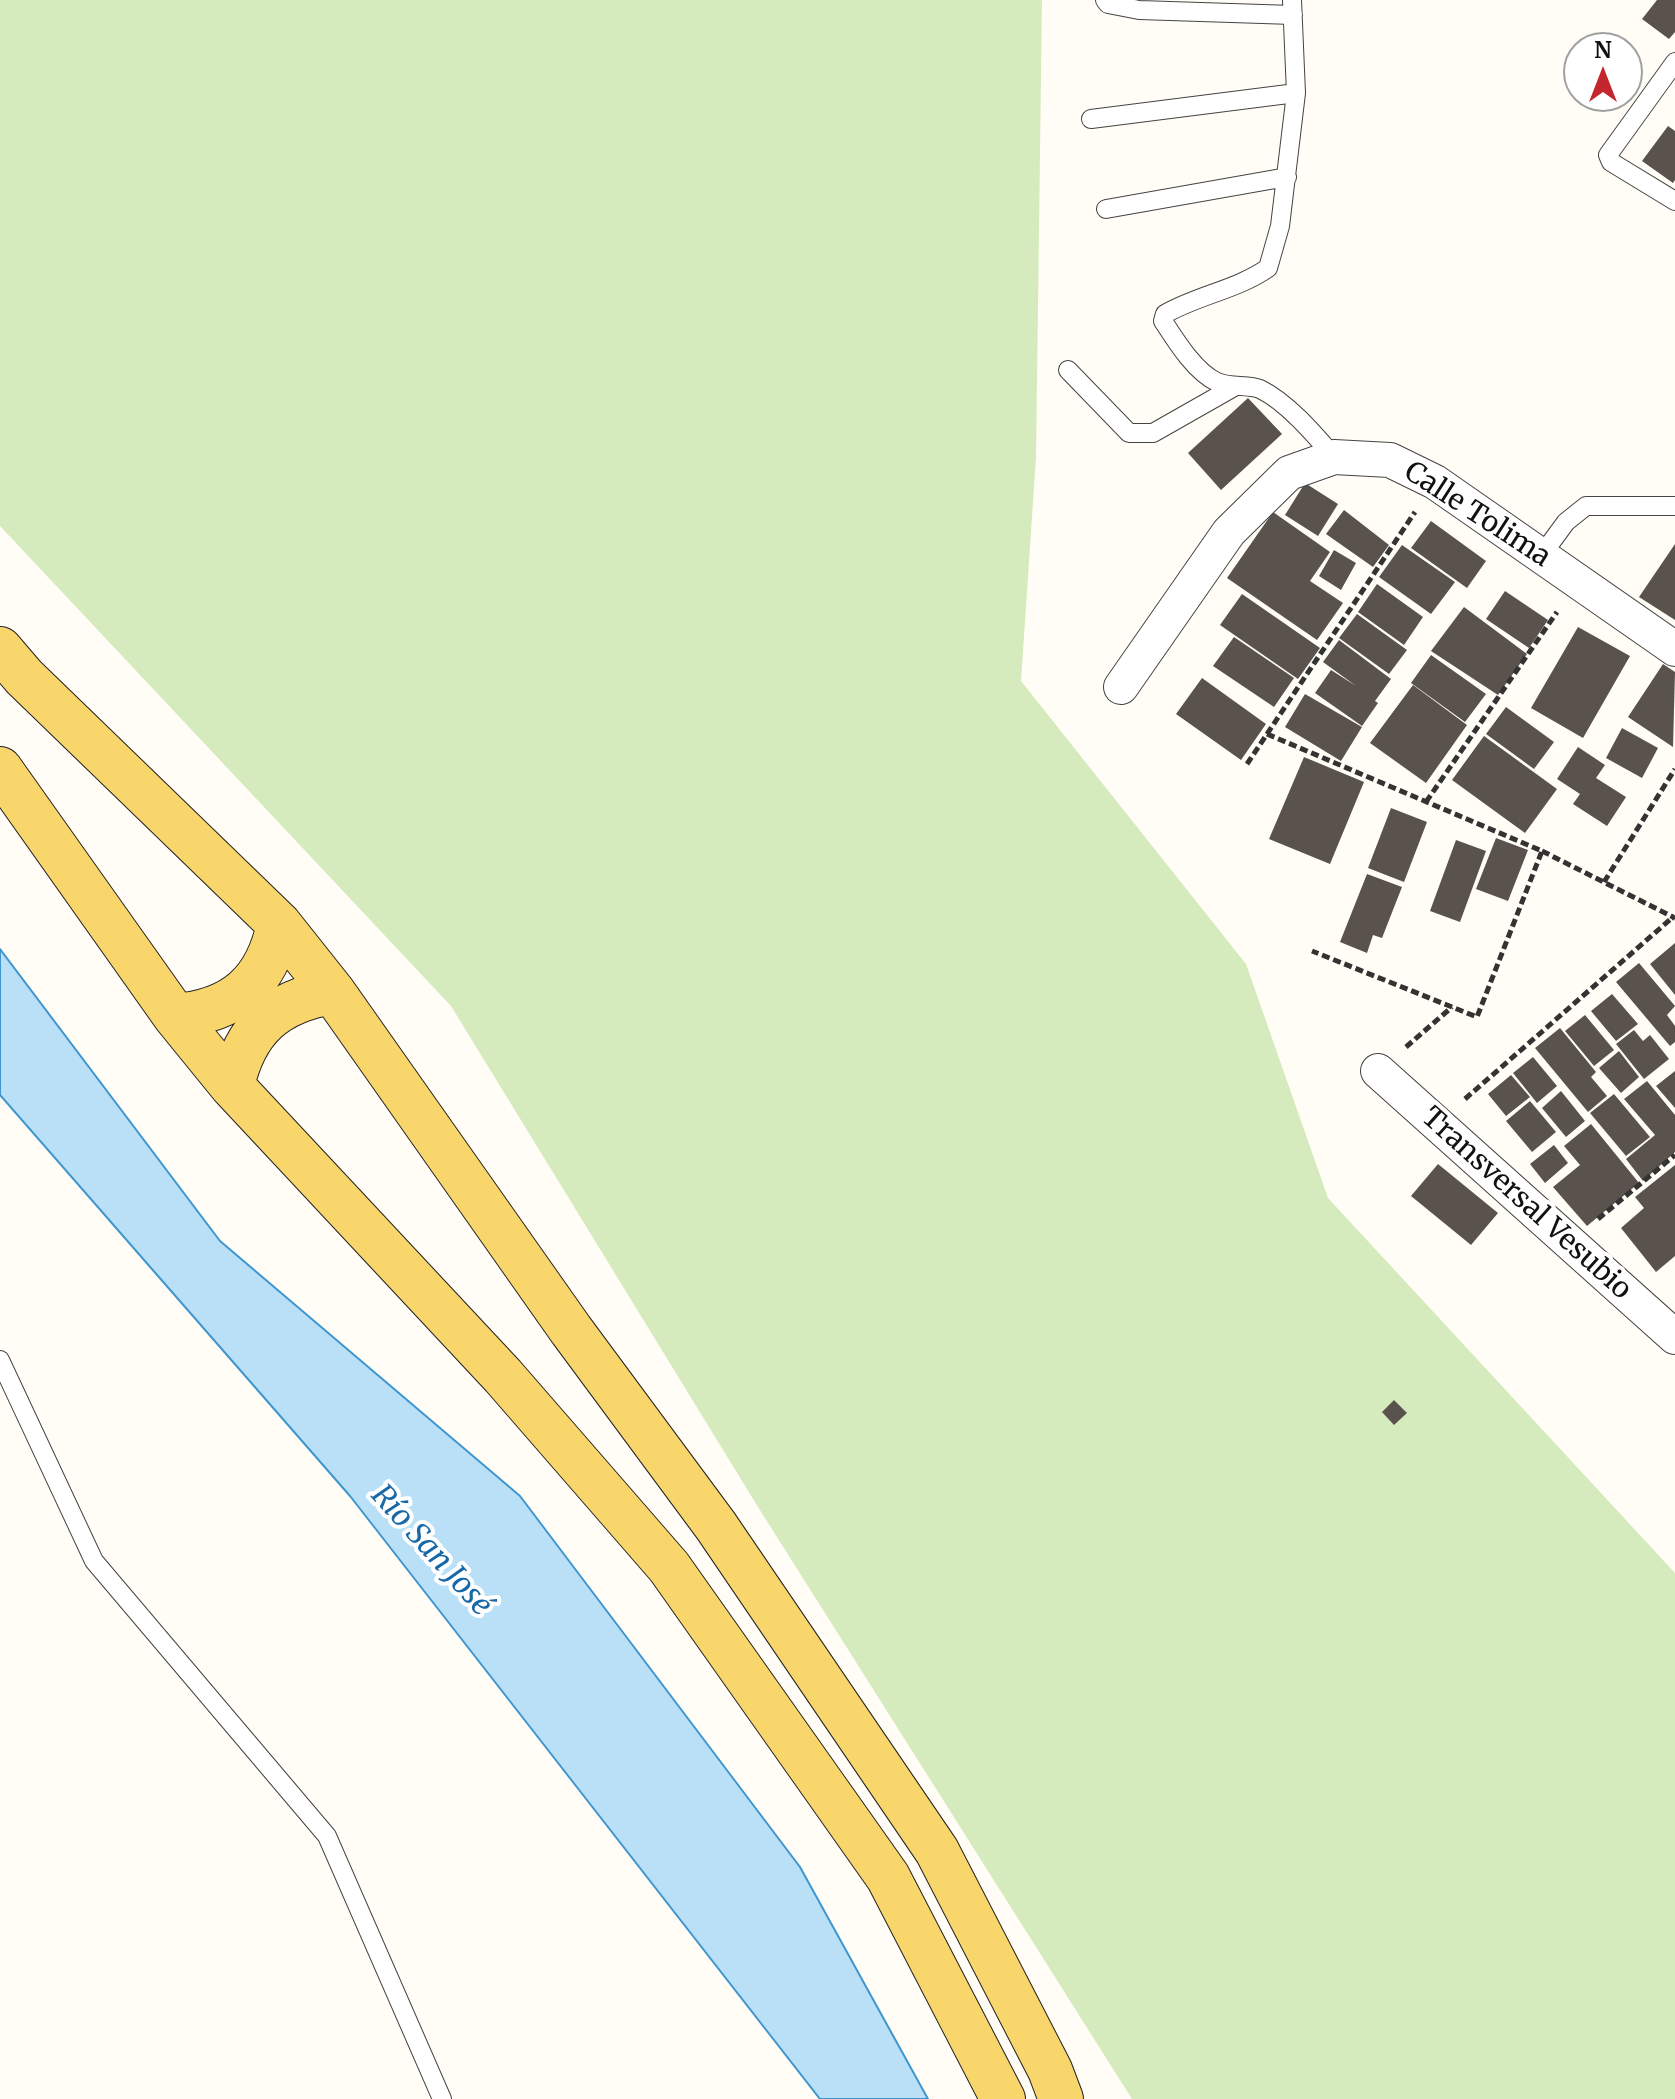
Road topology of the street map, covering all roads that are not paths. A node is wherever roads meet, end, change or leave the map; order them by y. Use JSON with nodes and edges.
{"nodes":[{"id":1,"x":1105,"y":0,"type":"edge"},
{"id":2,"x":1293,"y":7,"type":"edge"},
{"id":3,"x":1675,"y":62,"type":"edge"},
{"id":4,"x":1296,"y":93,"type":"junction"},
{"id":5,"x":1091,"y":119,"type":"dead end"},
{"id":6,"x":1287,"y":177,"type":"junction"},
{"id":7,"x":1675,"y":201,"type":"edge"},
{"id":8,"x":1106,"y":209,"type":"dead end"},
{"id":9,"x":1068,"y":370,"type":"dead end"},
{"id":10,"x":1234,"y":387,"type":"junction"},
{"id":11,"x":1334,"y":457,"type":"junction"},
{"id":12,"x":1675,"y":506,"type":"edge"},
{"id":13,"x":1541,"y":556,"type":"junction"},
{"id":14,"x":0,"y":649,"type":"edge"},
{"id":15,"x":1675,"y":649,"type":"edge"},
{"id":16,"x":1121,"y":687,"type":"dead end"},
{"id":17,"x":0,"y":769,"type":"edge"},
{"id":18,"x":279,"y":924,"type":"junction"},
{"id":19,"x":333,"y":992,"type":"junction"},
{"id":20,"x":175,"y":1016,"type":"junction"},
{"id":21,"x":1378,"y":1071,"type":"road end"},
{"id":22,"x":232,"y":1086,"type":"junction"},
{"id":23,"x":1675,"y":1337,"type":"edge"},
{"id":24,"x":0,"y":1360,"type":"edge"},
{"id":25,"x":442,"y":2099,"type":"edge"},
{"id":26,"x":1003,"y":2099,"type":"edge"},
{"id":27,"x":1061,"y":2099,"type":"edge"}],
"edges":[{"from":1,"to":2,"type":"lane"},
{"from":2,"to":4,"type":"lane"},
{"from":3,"to":7,"type":"lane"},
{"from":4,"to":5,"type":"lane"},
{"from":4,"to":6,"type":"lane"},
{"from":6,"to":8,"type":"lane"},
{"from":6,"to":10,"type":"lane"},
{"from":9,"to":10,"type":"lane"},
{"from":10,"to":11,"type":"lane"},
{"from":11,"to":13,"type":"street","name":"Calle Tolima"},
{"from":11,"to":16,"type":"street","name":"Calle Tolima"},
{"from":12,"to":13,"type":"lane"},
{"from":13,"to":15,"type":"street","name":"Calle Tolima"},
{"from":14,"to":18,"type":"main road"},
{"from":17,"to":20,"type":"main road"},
{"from":18,"to":19,"type":"main road"},
{"from":18,"to":20,"type":"main road"},
{"from":19,"to":22,"type":"main road"},
{"from":19,"to":27,"type":"main road"},
{"from":20,"to":22,"type":"main road"},
{"from":21,"to":23,"type":"street","name":"Transversal Vesubio"},
{"from":22,"to":26,"type":"main road"},
{"from":24,"to":25,"type":"lane"}]}
